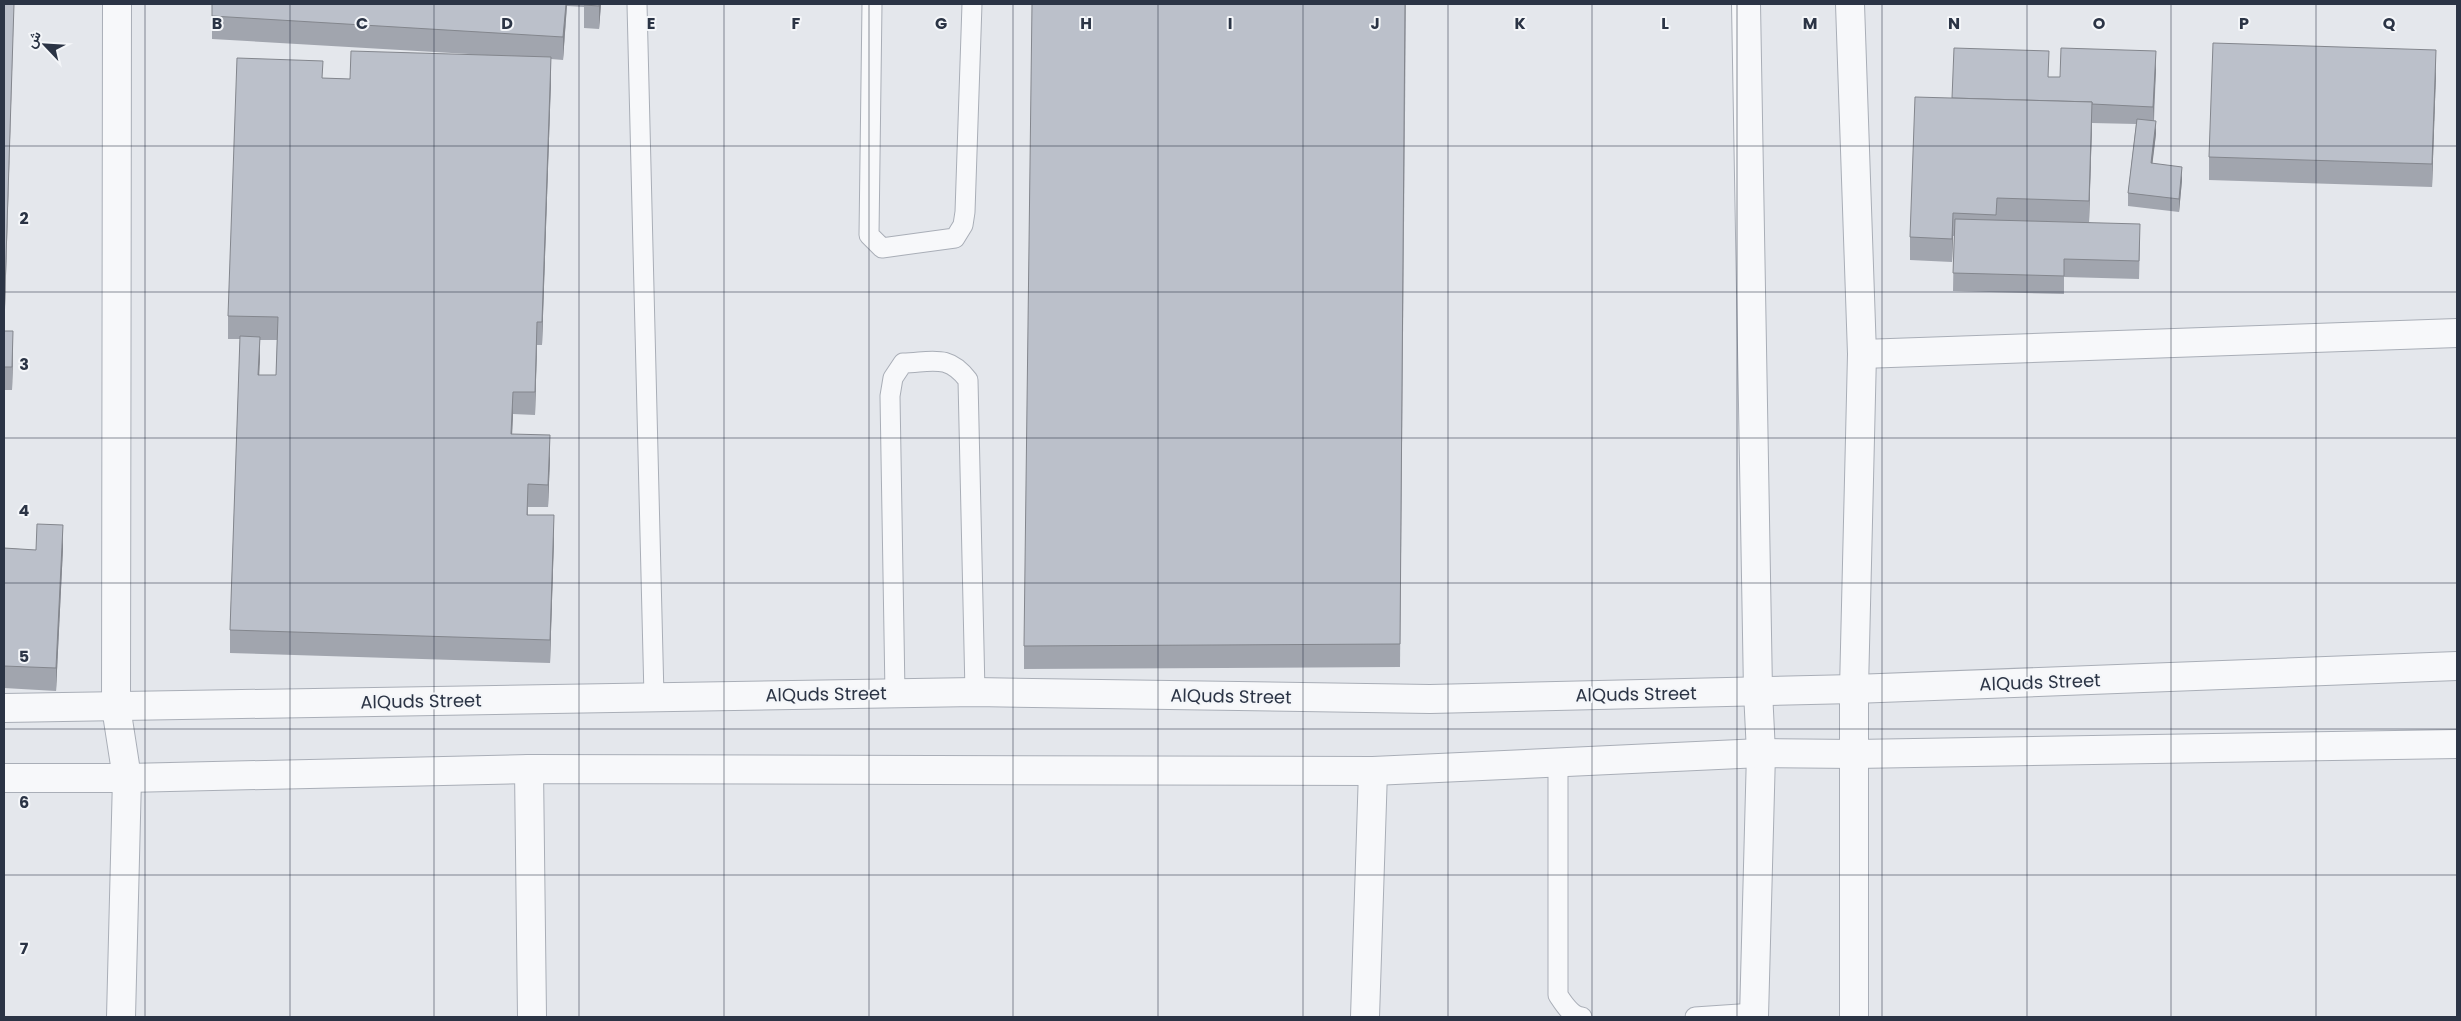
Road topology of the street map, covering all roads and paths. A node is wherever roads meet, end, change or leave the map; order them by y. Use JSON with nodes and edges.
{"nodes":[{"id":1,"x":117,"y":4,"type":"edge"},
{"id":2,"x":637,"y":4,"type":"edge"},
{"id":3,"x":872,"y":4,"type":"edge"},
{"id":4,"x":972,"y":4,"type":"edge"},
{"id":5,"x":1746,"y":4,"type":"edge"},
{"id":6,"x":1850,"y":4,"type":"edge"},
{"id":7,"x":2457,"y":333,"type":"edge"},
{"id":8,"x":1862,"y":354,"type":"junction"},
{"id":9,"x":2457,"y":666,"type":"edge"},
{"id":10,"x":1854,"y":689,"type":"junction"},
{"id":11,"x":1758,"y":691,"type":"junction"},
{"id":12,"x":975,"y":692,"type":"junction"},
{"id":13,"x":895,"y":693,"type":"junction"},
{"id":14,"x":654,"y":697,"type":"junction"},
{"id":15,"x":116,"y":707,"type":"junction"},
{"id":16,"x":4,"y":708,"type":"edge"},
{"id":17,"x":2457,"y":744,"type":"edge"},
{"id":18,"x":1761,"y":753,"type":"junction"},
{"id":19,"x":1855,"y":754,"type":"junction"},
{"id":20,"x":1558,"y":763,"type":"junction"},
{"id":21,"x":529,"y":769,"type":"junction"},
{"id":22,"x":1373,"y":771,"type":"junction"},
{"id":23,"x":4,"y":778,"type":"edge"},
{"id":24,"x":126,"y":778,"type":"junction"},
{"id":25,"x":1754,"y":1015,"type":"edge"},
{"id":26,"x":121,"y":1017,"type":"edge"},
{"id":27,"x":532,"y":1017,"type":"edge"},
{"id":28,"x":1365,"y":1017,"type":"edge"},
{"id":29,"x":1582,"y":1017,"type":"edge"},
{"id":30,"x":1695,"y":1017,"type":"edge"},
{"id":31,"x":1854,"y":1017,"type":"edge"}],
"edges":[{"from":1,"to":15,"type":"street"},
{"from":2,"to":14,"type":"lane"},
{"from":3,"to":4,"type":"lane"},
{"from":5,"to":11,"type":"street"},
{"from":6,"to":8,"type":"street"},
{"from":7,"to":8,"type":"street"},
{"from":8,"to":10,"type":"street"},
{"from":9,"to":10,"type":"street","name":"AlQuds Street"},
{"from":10,"to":11,"type":"street","name":"AlQuds Street"},
{"from":10,"to":19,"type":"street"},
{"from":11,"to":12,"type":"street","name":"AlQuds Street"},
{"from":11,"to":18,"type":"street"},
{"from":12,"to":13,"type":"street","name":"AlQuds Street"},
{"from":12,"to":13,"type":"lane"},
{"from":13,"to":14,"type":"street","name":"AlQuds Street"},
{"from":14,"to":15,"type":"street","name":"AlQuds Street"},
{"from":15,"to":16,"type":"street","name":"AlQuds Street"},
{"from":15,"to":24,"type":"street"},
{"from":17,"to":19,"type":"street"},
{"from":18,"to":19,"type":"street"},
{"from":18,"to":20,"type":"street"},
{"from":18,"to":25,"type":"street"},
{"from":19,"to":31,"type":"street"},
{"from":20,"to":22,"type":"street"},
{"from":20,"to":29,"type":"lane"},
{"from":21,"to":22,"type":"street"},
{"from":21,"to":24,"type":"street"},
{"from":21,"to":27,"type":"street"},
{"from":22,"to":28,"type":"street"},
{"from":23,"to":24,"type":"street"},
{"from":24,"to":26,"type":"street"},
{"from":25,"to":30,"type":"lane"}]}
